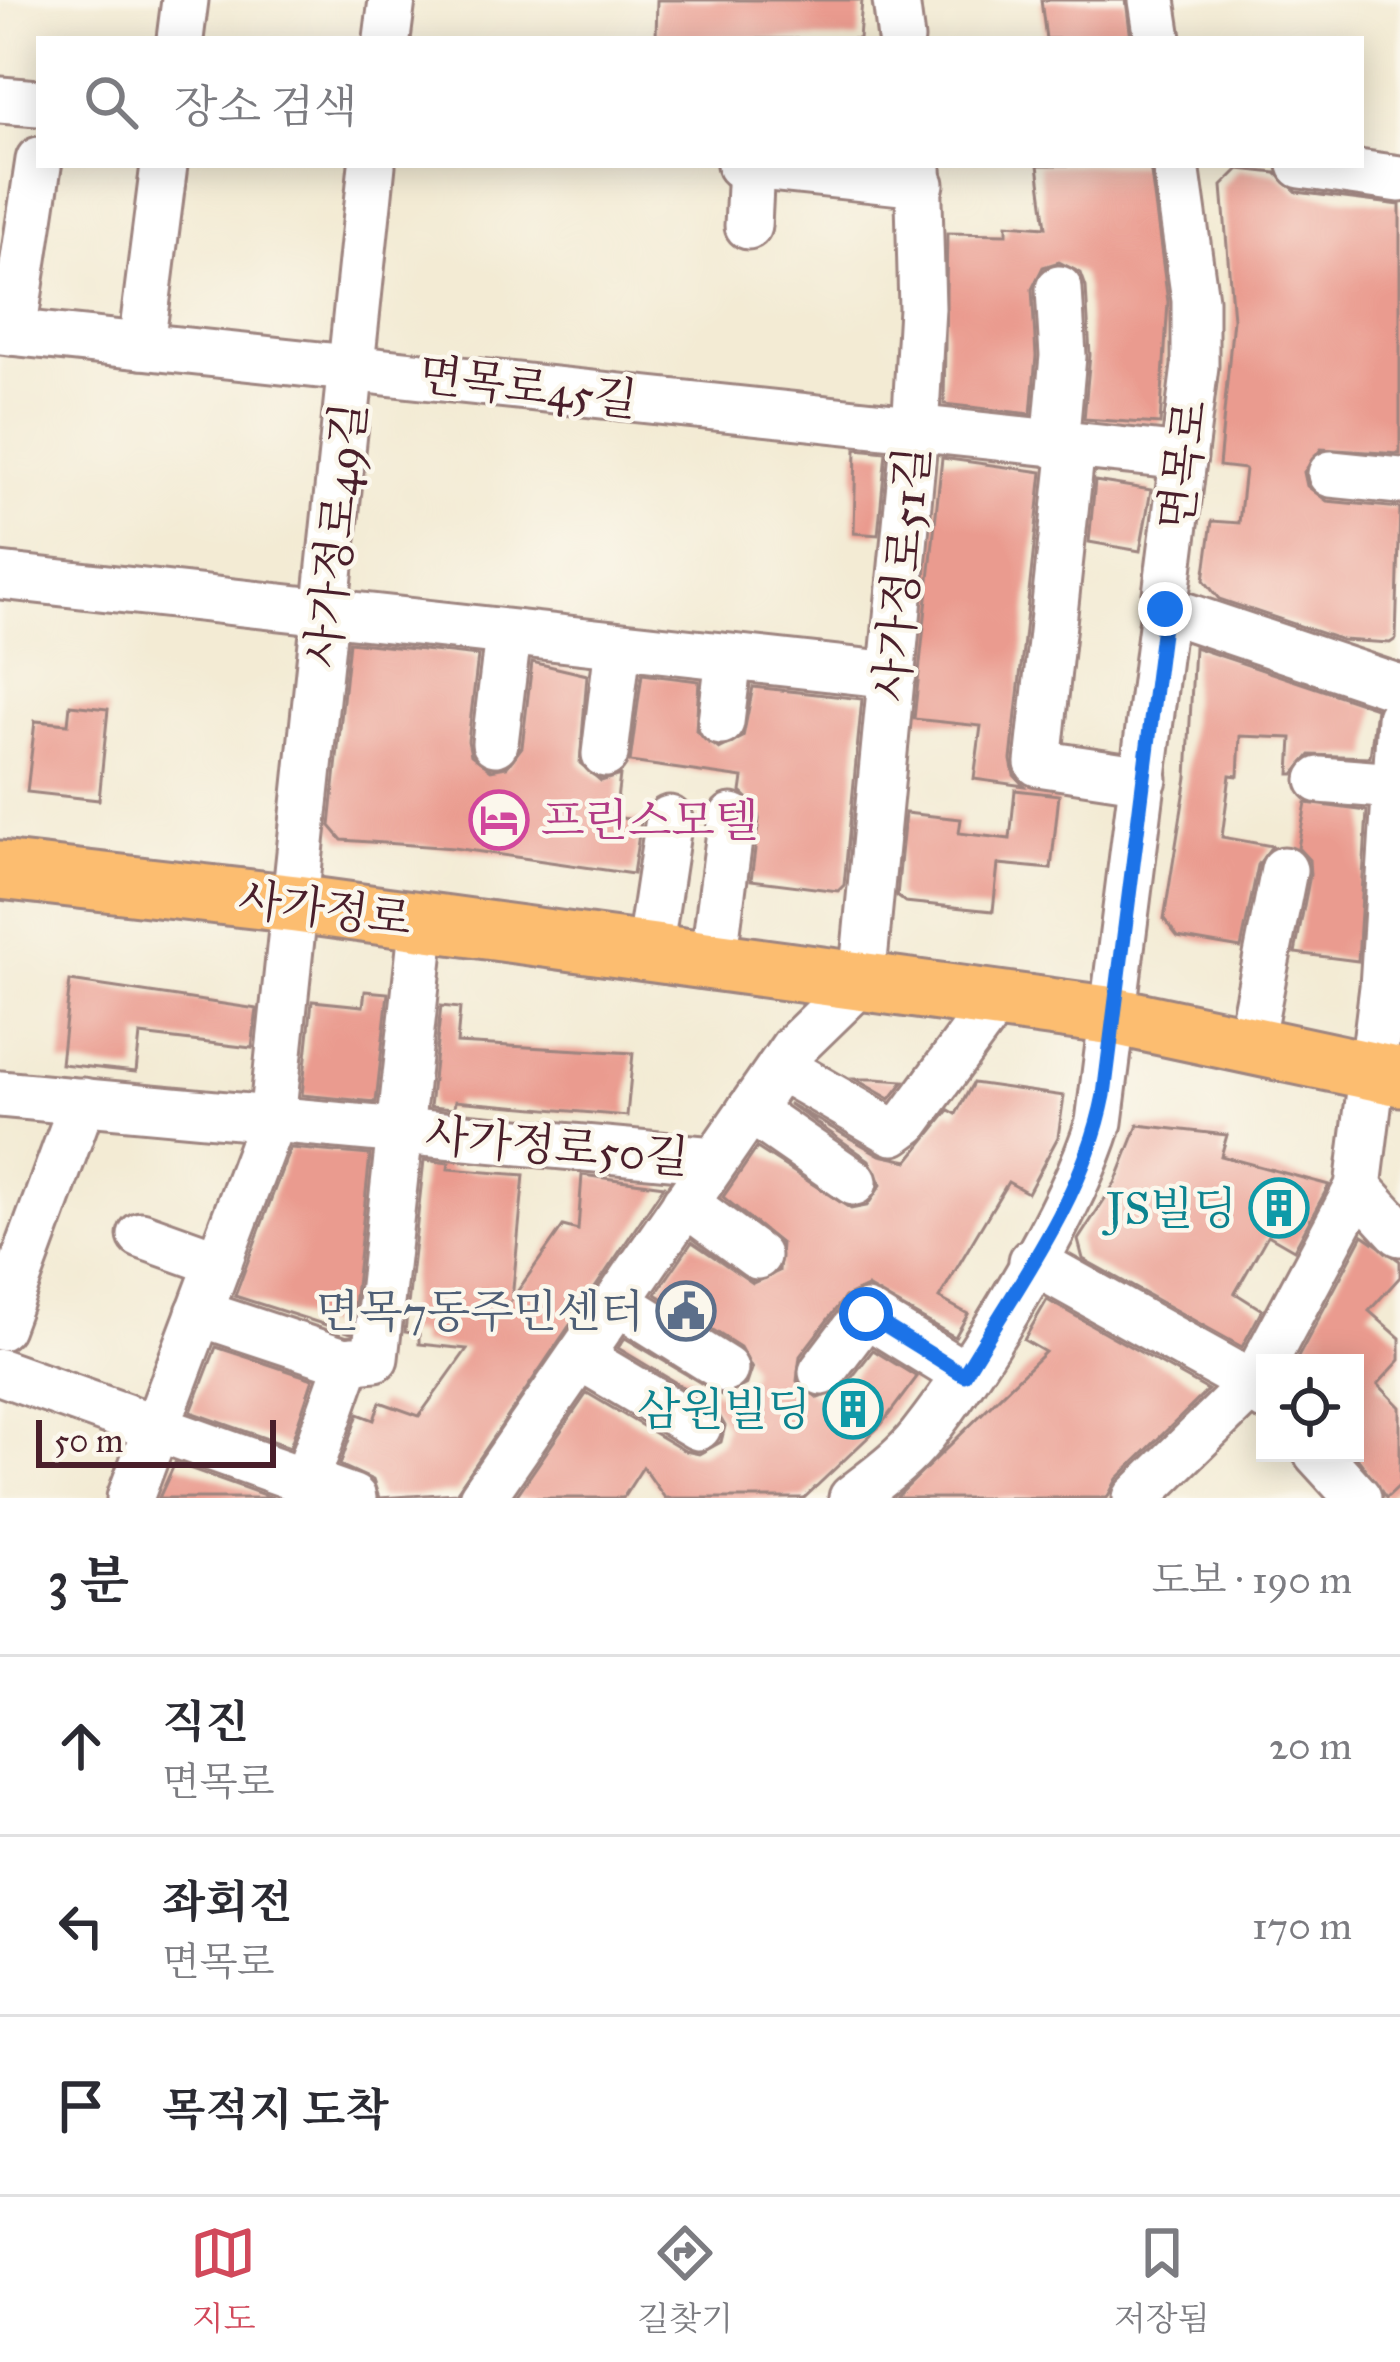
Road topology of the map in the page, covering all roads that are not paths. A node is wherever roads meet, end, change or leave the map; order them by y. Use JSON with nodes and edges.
{"nodes":[{"id":1,"x":184,"y":0,"type":"edge"},
{"id":2,"x":392,"y":0,"type":"edge"},
{"id":3,"x":896,"y":0,"type":"edge"},
{"id":4,"x":1152,"y":0,"type":"edge"},
{"id":5,"x":180,"y":36,"type":"edge"},
{"id":6,"x":387,"y":36,"type":"edge"},
{"id":7,"x":901,"y":36,"type":"edge"},
{"id":8,"x":1158,"y":36,"type":"edge"},
{"id":9,"x":0,"y":100,"type":"edge"},
{"id":10,"x":36,"y":103,"type":"edge"},
{"id":11,"x":38,"y":168,"type":"edge"},
{"id":12,"x":164,"y":168,"type":"edge"},
{"id":13,"x":373,"y":168,"type":"edge"},
{"id":14,"x":751,"y":168,"type":"edge"},
{"id":15,"x":793,"y":168,"type":"edge"},
{"id":16,"x":1176,"y":168,"type":"edge"},
{"id":17,"x":1321,"y":168,"type":"edge"},
{"id":18,"x":920,"y":174,"type":"edge"},
{"id":19,"x":1400,"y":179,"type":"edge"},
{"id":20,"x":748,"y":226,"type":"dead end"},
{"id":21,"x":1059,"y":289,"type":"dead end"},
{"id":22,"x":7,"y":332,"type":"edge"},
{"id":23,"x":141,"y":346,"type":"junction"},
{"id":24,"x":355,"y":367,"type":"junction"},
{"id":25,"x":915,"y":431,"type":"junction"},
{"id":26,"x":1064,"y":445,"type":"junction"},
{"id":27,"x":1184,"y":457,"type":"junction"},
{"id":28,"x":1330,"y":474,"type":"dead end"},
{"id":29,"x":1400,"y":481,"type":"edge"},
{"id":30,"x":0,"y":575,"type":"edge"},
{"id":31,"x":1165,"y":609,"type":"junction"},
{"id":32,"x":327,"y":616,"type":"junction"},
{"id":33,"x":508,"y":634,"type":"junction"},
{"id":34,"x":618,"y":646,"type":"junction"},
{"id":35,"x":729,"y":658,"type":"junction"},
{"id":36,"x":893,"y":675,"type":"junction"},
{"id":37,"x":1400,"y":688,"type":"edge"},
{"id":38,"x":1400,"y":718,"type":"edge"},
{"id":39,"x":722,"y":722,"type":"dead end"},
{"id":40,"x":495,"y":743,"type":"dead end"},
{"id":41,"x":605,"y":754,"type":"dead end"},
{"id":42,"x":1144,"y":779,"type":"junction"},
{"id":43,"x":1320,"y":780,"type":"dead end"},
{"id":44,"x":1396,"y":786,"type":"junction"},
{"id":45,"x":732,"y":817,"type":"dead end"},
{"id":46,"x":668,"y":819,"type":"dead end"},
{"id":47,"x":0,"y":870,"type":"edge"},
{"id":48,"x":1284,"y":870,"type":"dead end"},
{"id":49,"x":296,"y":904,"type":"junction"},
{"id":50,"x":423,"y":921,"type":"junction"},
{"id":51,"x":649,"y":952,"type":"junction"},
{"id":52,"x":713,"y":961,"type":"junction"},
{"id":53,"x":862,"y":981,"type":"junction"},
{"id":54,"x":997,"y":1000,"type":"junction"},
{"id":55,"x":1114,"y":1016,"type":"junction"},
{"id":56,"x":1250,"y":1042,"type":"junction"},
{"id":57,"x":780,"y":1067,"type":"junction"},
{"id":58,"x":1388,"y":1074,"type":"edge"},
{"id":59,"x":0,"y":1094,"type":"edge"},
{"id":60,"x":83,"y":1102,"type":"junction"},
{"id":61,"x":750,"y":1110,"type":"junction"},
{"id":62,"x":272,"y":1120,"type":"junction"},
{"id":63,"x":400,"y":1132,"type":"junction"},
{"id":64,"x":714,"y":1160,"type":"junction"},
{"id":65,"x":854,"y":1182,"type":"dead end"},
{"id":66,"x":1358,"y":1187,"type":"junction"},
{"id":67,"x":685,"y":1203,"type":"junction"},
{"id":68,"x":1400,"y":1234,"type":"edge"},
{"id":69,"x":141,"y":1235,"type":"dead end"},
{"id":70,"x":757,"y":1256,"type":"dead end"},
{"id":71,"x":1032,"y":1261,"type":"junction"},
{"id":72,"x":219,"y":1263,"type":"junction"},
{"id":73,"x":618,"y":1302,"type":"junction"},
{"id":74,"x":199,"y":1313,"type":"junction"},
{"id":75,"x":0,"y":1327,"type":"edge"},
{"id":76,"x":1277,"y":1354,"type":"edge"},
{"id":77,"x":580,"y":1357,"type":"junction"},
{"id":78,"x":348,"y":1362,"type":"junction"},
{"id":79,"x":725,"y":1370,"type":"dead end"},
{"id":80,"x":0,"y":1372,"type":"edge"},
{"id":81,"x":822,"y":1372,"type":"dead end"},
{"id":82,"x":964,"y":1375,"type":"junction"},
{"id":83,"x":1256,"y":1388,"type":"edge"},
{"id":84,"x":1256,"y":1393,"type":"edge"},
{"id":85,"x":698,"y":1427,"type":"dead end"},
{"id":86,"x":156,"y":1430,"type":"junction"},
{"id":87,"x":1325,"y":1462,"type":"edge"},
{"id":88,"x":306,"y":1481,"type":"junction"},
{"id":89,"x":130,"y":1498,"type":"edge"},
{"id":90,"x":353,"y":1498,"type":"edge"},
{"id":91,"x":482,"y":1498,"type":"edge"},
{"id":92,"x":851,"y":1498,"type":"edge"},
{"id":93,"x":1136,"y":1498,"type":"edge"},
{"id":94,"x":1358,"y":1498,"type":"edge"}],
"edges":[{"from":1,"to":5,"type":"street"},
{"from":2,"to":6,"type":"street"},
{"from":3,"to":7,"type":"street"},
{"from":4,"to":8,"type":"street"},
{"from":9,"to":10,"type":"street"},
{"from":11,"to":22,"type":"street"},
{"from":12,"to":23,"type":"street"},
{"from":13,"to":24,"type":"street","name":"사가정로49길"},
{"from":14,"to":20,"type":"street"},
{"from":15,"to":18,"type":"street"},
{"from":16,"to":27,"type":"street","name":"면목로"},
{"from":17,"to":19,"type":"street"},
{"from":18,"to":25,"type":"street","name":"사가정로51길"},
{"from":21,"to":26,"type":"street"},
{"from":22,"to":23,"type":"street","name":"면목로45길"},
{"from":23,"to":24,"type":"street","name":"면목로45길"},
{"from":24,"to":25,"type":"street","name":"면목로45길"},
{"from":24,"to":32,"type":"street","name":"사가정로49길"},
{"from":25,"to":26,"type":"street","name":"면목로45길"},
{"from":25,"to":36,"type":"street","name":"사가정로51길"},
{"from":26,"to":27,"type":"street","name":"면목로45길"},
{"from":26,"to":42,"type":"street"},
{"from":27,"to":31,"type":"street","name":"면목로"},
{"from":28,"to":29,"type":"street"},
{"from":30,"to":32,"type":"street"},
{"from":31,"to":37,"type":"street"},
{"from":31,"to":42,"type":"street","name":"면목로"},
{"from":32,"to":33,"type":"street"},
{"from":32,"to":49,"type":"street","name":"사가정로49길"},
{"from":33,"to":34,"type":"street"},
{"from":33,"to":40,"type":"street"},
{"from":34,"to":35,"type":"street"},
{"from":34,"to":41,"type":"street"},
{"from":35,"to":36,"type":"street"},
{"from":35,"to":39,"type":"street"},
{"from":36,"to":53,"type":"street","name":"사가정로51길"},
{"from":38,"to":44,"type":"street"},
{"from":42,"to":55,"type":"street","name":"면목로"},
{"from":43,"to":44,"type":"street"},
{"from":44,"to":58,"type":"street"},
{"from":45,"to":52,"type":"street"},
{"from":46,"to":51,"type":"street"},
{"from":47,"to":49,"type":"main road","name":"사가정로"},
{"from":48,"to":56,"type":"street"},
{"from":49,"to":50,"type":"main road","name":"사가정로"},
{"from":49,"to":62,"type":"street"},
{"from":50,"to":51,"type":"main road","name":"사가정로"},
{"from":50,"to":63,"type":"street","name":"사가정로50길"},
{"from":51,"to":52,"type":"main road","name":"사가정로"},
{"from":52,"to":53,"type":"main road","name":"사가정로"},
{"from":53,"to":54,"type":"main road","name":"사가정로"},
{"from":53,"to":57,"type":"street"},
{"from":54,"to":55,"type":"main road","name":"사가정로"},
{"from":54,"to":57,"type":"street"},
{"from":55,"to":56,"type":"main road","name":"사가정로"},
{"from":55,"to":71,"type":"street","name":"면목로"},
{"from":56,"to":58,"type":"main road","name":"사가정로"},
{"from":57,"to":61,"type":"street"},
{"from":58,"to":66,"type":"street"},
{"from":59,"to":60,"type":"street","name":"사가정로50길"},
{"from":60,"to":62,"type":"street","name":"사가정로50길"},
{"from":60,"to":75,"type":"street"},
{"from":61,"to":64,"type":"street"},
{"from":61,"to":65,"type":"street"},
{"from":62,"to":63,"type":"street","name":"사가정로50길"},
{"from":62,"to":72,"type":"street"},
{"from":63,"to":64,"type":"street","name":"사가정로50길"},
{"from":63,"to":78,"type":"street","name":"사가정로50길"},
{"from":64,"to":67,"type":"street"},
{"from":66,"to":68,"type":"street"},
{"from":66,"to":76,"type":"street"},
{"from":67,"to":70,"type":"street"},
{"from":67,"to":73,"type":"street"},
{"from":69,"to":72,"type":"street"},
{"from":71,"to":82,"type":"street","name":"면목로"},
{"from":71,"to":83,"type":"street"},
{"from":72,"to":74,"type":"street"},
{"from":73,"to":77,"type":"street"},
{"from":73,"to":79,"type":"street"},
{"from":74,"to":78,"type":"street"},
{"from":74,"to":86,"type":"street"},
{"from":77,"to":85,"type":"street"},
{"from":77,"to":91,"type":"street"},
{"from":78,"to":88,"type":"street","name":"사가정로50길"},
{"from":80,"to":86,"type":"street"},
{"from":81,"to":82,"type":"street"},
{"from":82,"to":92,"type":"street","name":"면목로"},
{"from":84,"to":93,"type":"street"},
{"from":86,"to":88,"type":"street"},
{"from":86,"to":89,"type":"street"},
{"from":87,"to":94,"type":"street"},
{"from":88,"to":90,"type":"street"}]}
